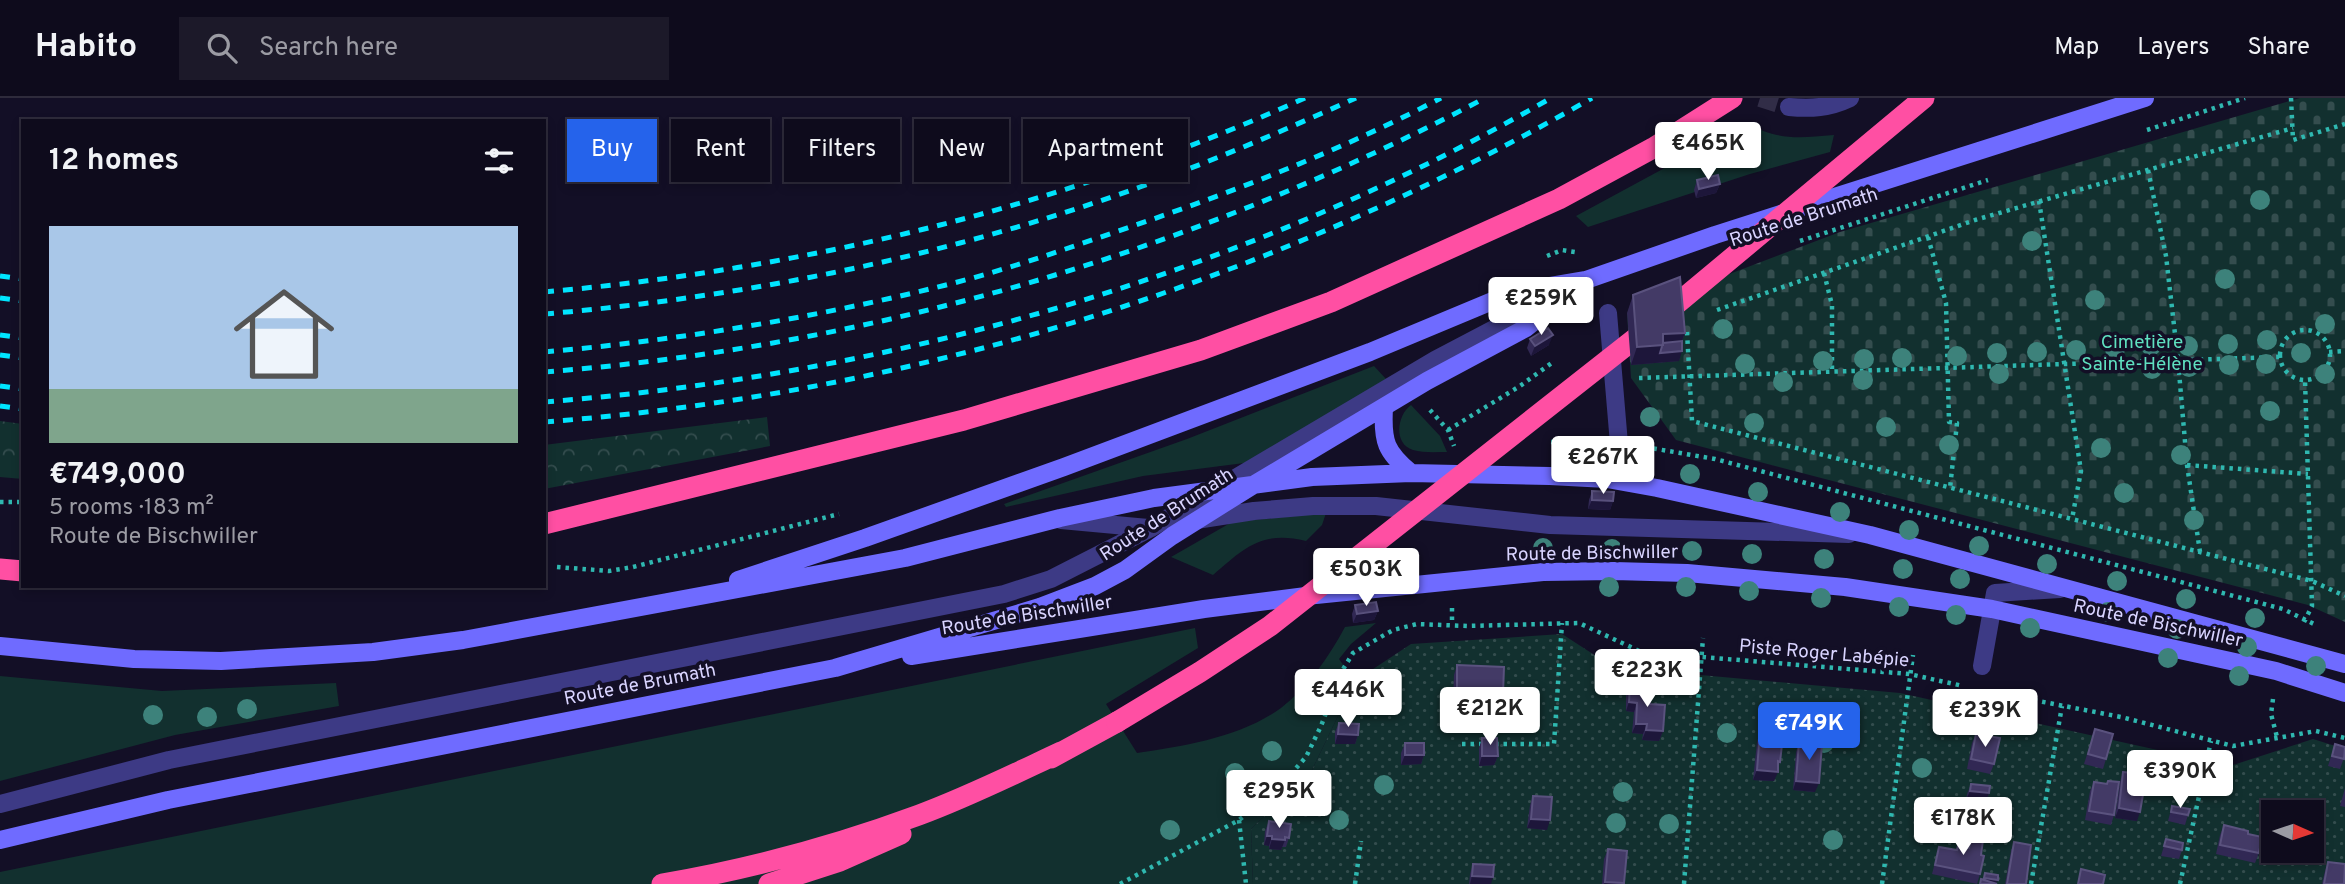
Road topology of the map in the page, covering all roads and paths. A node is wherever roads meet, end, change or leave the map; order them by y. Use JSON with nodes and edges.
{"nodes":[{"id":1,"x":1850,"y":98,"type":"edge"},
{"id":2,"x":1924,"y":98,"type":"edge"},
{"id":3,"x":2145,"y":98,"type":"edge"},
{"id":4,"x":2245,"y":98,"type":"edge"},
{"id":5,"x":2291,"y":98,"type":"edge"},
{"id":6,"x":1727,"y":101,"type":"edge"},
{"id":7,"x":1789,"y":107,"type":"tunnel mouth"},
{"id":8,"x":2345,"y":124,"type":"edge"},
{"id":9,"x":2293,"y":128,"type":"junction"},
{"id":10,"x":2141,"y":131,"type":"dead end"},
{"id":11,"x":2148,"y":170,"type":"junction"},
{"id":12,"x":2000,"y":176,"type":"dead end"},
{"id":13,"x":2039,"y":201,"type":"junction"},
{"id":14,"x":1928,"y":237,"type":"junction"},
{"id":15,"x":1790,"y":244,"type":"dead end"},
{"id":16,"x":1824,"y":273,"type":"junction"},
{"id":17,"x":1586,"y":280,"type":"junction"},
{"id":18,"x":1712,"y":312,"type":"dead end"},
{"id":19,"x":1608,"y":313,"type":"dead end"},
{"id":20,"x":1687,"y":320,"type":"edge"},
{"id":21,"x":2345,"y":351,"type":"edge"},
{"id":22,"x":2329,"y":352,"type":"junction"},
{"id":23,"x":2279,"y":357,"type":"junction"},
{"id":24,"x":2178,"y":360,"type":"junction"},
{"id":25,"x":1554,"y":362,"type":"dead end"},
{"id":26,"x":2066,"y":364,"type":"junction"},
{"id":27,"x":1948,"y":368,"type":"junction"},
{"id":28,"x":1832,"y":371,"type":"junction"},
{"id":29,"x":1689,"y":376,"type":"junction"},
{"id":30,"x":1631,"y":378,"type":"dead end"},
{"id":31,"x":2305,"y":380,"type":"junction"},
{"id":32,"x":1422,"y":401,"type":"dead end"},
{"id":33,"x":1384,"y":408,"type":"junction"},
{"id":34,"x":1619,"y":444,"type":"dead end"},
{"id":35,"x":2187,"y":466,"type":"junction"},
{"id":36,"x":1411,"y":473,"type":"junction"},
{"id":37,"x":1464,"y":474,"type":"junction"},
{"id":38,"x":2308,"y":474,"type":"junction"},
{"id":39,"x":1255,"y":484,"type":"junction"},
{"id":40,"x":1950,"y":488,"type":"junction"},
{"id":41,"x":1221,"y":489,"type":"junction"},
{"id":42,"x":0,"y":502,"type":"edge"},
{"id":43,"x":21,"y":502,"type":"edge"},
{"id":44,"x":1056,"y":519,"type":"junction"},
{"id":45,"x":1200,"y":519,"type":"junction"},
{"id":46,"x":2072,"y":519,"type":"junction"},
{"id":47,"x":546,"y":524,"type":"edge"},
{"id":48,"x":1152,"y":528,"type":"junction"},
{"id":49,"x":1870,"y":535,"type":"junction"},
{"id":50,"x":2200,"y":552,"type":"junction"},
{"id":51,"x":0,"y":569,"type":"edge"},
{"id":52,"x":21,"y":571,"type":"edge"},
{"id":53,"x":2312,"y":581,"type":"junction"},
{"id":54,"x":2069,"y":588,"type":"junction"},
{"id":55,"x":2345,"y":596,"type":"edge"},
{"id":56,"x":672,"y":602,"type":"junction"},
{"id":57,"x":1992,"y":609,"type":"junction"},
{"id":58,"x":1562,"y":622,"type":"junction"},
{"id":59,"x":1703,"y":638,"type":"dead end"},
{"id":60,"x":0,"y":646,"type":"edge"},
{"id":61,"x":2283,"y":647,"type":"junction"},
{"id":62,"x":1913,"y":655,"type":"dead end"},
{"id":63,"x":1702,"y":657,"type":"junction"},
{"id":64,"x":2345,"y":664,"type":"edge"},
{"id":65,"x":1982,"y":666,"type":"dead end"},
{"id":66,"x":835,"y":668,"type":"junction"},
{"id":67,"x":2276,"y":671,"type":"junction"},
{"id":68,"x":1909,"y":674,"type":"junction"},
{"id":69,"x":1969,"y":687,"type":"dead end"},
{"id":70,"x":1981,"y":689,"type":"dead end"},
{"id":71,"x":2345,"y":694,"type":"edge"},
{"id":72,"x":2062,"y":706,"type":"junction"},
{"id":73,"x":2277,"y":737,"type":"junction"},
{"id":74,"x":2345,"y":738,"type":"edge"},
{"id":75,"x":2211,"y":741,"type":"junction"},
{"id":76,"x":1462,"y":744,"type":"dead end"},
{"id":77,"x":1061,"y":752,"type":"junction"},
{"id":78,"x":0,"y":804,"type":"edge"},
{"id":79,"x":1239,"y":820,"type":"junction"},
{"id":80,"x":0,"y":841,"type":"edge"},
{"id":81,"x":1361,"y":841,"type":"dead end"},
{"id":82,"x":662,"y":884,"type":"edge"},
{"id":83,"x":769,"y":884,"type":"edge"},
{"id":84,"x":1120,"y":884,"type":"edge"},
{"id":85,"x":1246,"y":884,"type":"edge"},
{"id":86,"x":1355,"y":884,"type":"edge"},
{"id":87,"x":1684,"y":884,"type":"edge"},
{"id":88,"x":1882,"y":884,"type":"edge"},
{"id":89,"x":2031,"y":884,"type":"edge"},
{"id":90,"x":2180,"y":884,"type":"edge"}],
"edges":[{"from":1,"to":7,"type":"street"},
{"from":2,"to":37,"type":"highway","bridge":true},
{"from":3,"to":17,"type":"main road","name":"Route de Brumath"},
{"from":4,"to":10,"type":"path"},
{"from":5,"to":9,"type":"path"},
{"from":6,"to":47,"type":"highway"},
{"from":8,"to":9,"type":"path"},
{"from":9,"to":11,"type":"path"},
{"from":11,"to":13,"type":"path"},
{"from":11,"to":24,"type":"path"},
{"from":12,"to":15,"type":"path","name":"Route de Brumath"},
{"from":13,"to":14,"type":"path"},
{"from":13,"to":26,"type":"path"},
{"from":14,"to":16,"type":"path"},
{"from":14,"to":27,"type":"path"},
{"from":16,"to":18,"type":"path"},
{"from":16,"to":28,"type":"path"},
{"from":17,"to":33,"type":"main road","name":"Route de Brumath"},
{"from":17,"to":41,"type":"street"},
{"from":17,"to":56,"type":"main road","name":"Route de Brumath"},
{"from":19,"to":34,"type":"street"},
{"from":20,"to":29,"type":"path"},
{"from":21,"to":22,"type":"path"},
{"from":22,"to":23,"type":"path"},
{"from":22,"to":31,"type":"path"},
{"from":23,"to":24,"type":"path"},
{"from":23,"to":31,"type":"path"},
{"from":24,"to":26,"type":"path"},
{"from":24,"to":35,"type":"path"},
{"from":25,"to":32,"type":"path"},
{"from":26,"to":27,"type":"path"},
{"from":26,"to":46,"type":"path"},
{"from":27,"to":28,"type":"path"},
{"from":27,"to":40,"type":"path"},
{"from":28,"to":29,"type":"path"},
{"from":29,"to":30,"type":"path"},
{"from":29,"to":40,"type":"path"},
{"from":31,"to":38,"type":"path"},
{"from":33,"to":36,"type":"main road"},
{"from":33,"to":39,"type":"main road","name":"Route de Brumath"},
{"from":35,"to":38,"type":"path"},
{"from":35,"to":50,"type":"path"},
{"from":36,"to":37,"type":"main road","name":"Route de Bischwiller"},
{"from":36,"to":39,"type":"main road","name":"Route de Bischwiller"},
{"from":37,"to":49,"type":"main road","name":"Route de Bischwiller"},
{"from":37,"to":77,"type":"highway","bridge":true},
{"from":38,"to":53,"type":"path"},
{"from":39,"to":41,"type":"main road","name":"Route de Brumath"},
{"from":39,"to":45,"type":"main road","name":"Route de Brumath"},
{"from":40,"to":46,"type":"path"},
{"from":41,"to":44,"type":"main road","name":"Route de Brumath"},
{"from":41,"to":48,"type":"street"},
{"from":42,"to":43,"type":"path"},
{"from":44,"to":48,"type":"street"},
{"from":44,"to":56,"type":"main road","name":"Route de Brumath"},
{"from":45,"to":48,"type":"street"},
{"from":45,"to":49,"type":"street"},
{"from":45,"to":66,"type":"main road","name":"Route de Brumath"},
{"from":46,"to":50,"type":"path"},
{"from":48,"to":78,"type":"street"},
{"from":49,"to":54,"type":"main road","name":"Route de Bischwiller"},
{"from":50,"to":53,"type":"path"},
{"from":51,"to":52,"type":"highway"},
{"from":53,"to":55,"type":"path"},
{"from":53,"to":61,"type":"path"},
{"from":54,"to":57,"type":"street"},
{"from":54,"to":61,"type":"main road","name":"Route de Bischwiller"},
{"from":56,"to":60,"type":"main road","name":"Route de Brumath"},
{"from":57,"to":65,"type":"street"},
{"from":57,"to":66,"type":"main road","name":"Route de Bischwiller"},
{"from":57,"to":67,"type":"main road","name":"Route de Bischwiller"},
{"from":58,"to":63,"type":"path","name":"Piste Roger Labépie"},
{"from":58,"to":76,"type":"path"},
{"from":58,"to":79,"type":"path","name":"Piste Roger Labépie"},
{"from":59,"to":63,"type":"path"},
{"from":61,"to":64,"type":"main road","name":"Route de Bischwiller"},
{"from":62,"to":68,"type":"path"},
{"from":63,"to":68,"type":"path","name":"Piste Roger Labépie"},
{"from":63,"to":87,"type":"path"},
{"from":66,"to":80,"type":"main road","name":"Route de Brumath"},
{"from":67,"to":71,"type":"main road","name":"Route de Bischwiller"},
{"from":67,"to":73,"type":"path"},
{"from":68,"to":69,"type":"path","name":"Piste Roger Labépie"},
{"from":68,"to":88,"type":"path"},
{"from":70,"to":72,"type":"path"},
{"from":72,"to":75,"type":"path"},
{"from":72,"to":89,"type":"path"},
{"from":73,"to":74,"type":"path"},
{"from":73,"to":75,"type":"path"},
{"from":75,"to":90,"type":"path"},
{"from":77,"to":82,"type":"highway"},
{"from":77,"to":83,"type":"highway"},
{"from":79,"to":84,"type":"path","name":"Piste Roger Labépie"},
{"from":79,"to":85,"type":"path"},
{"from":81,"to":86,"type":"path"}]}
